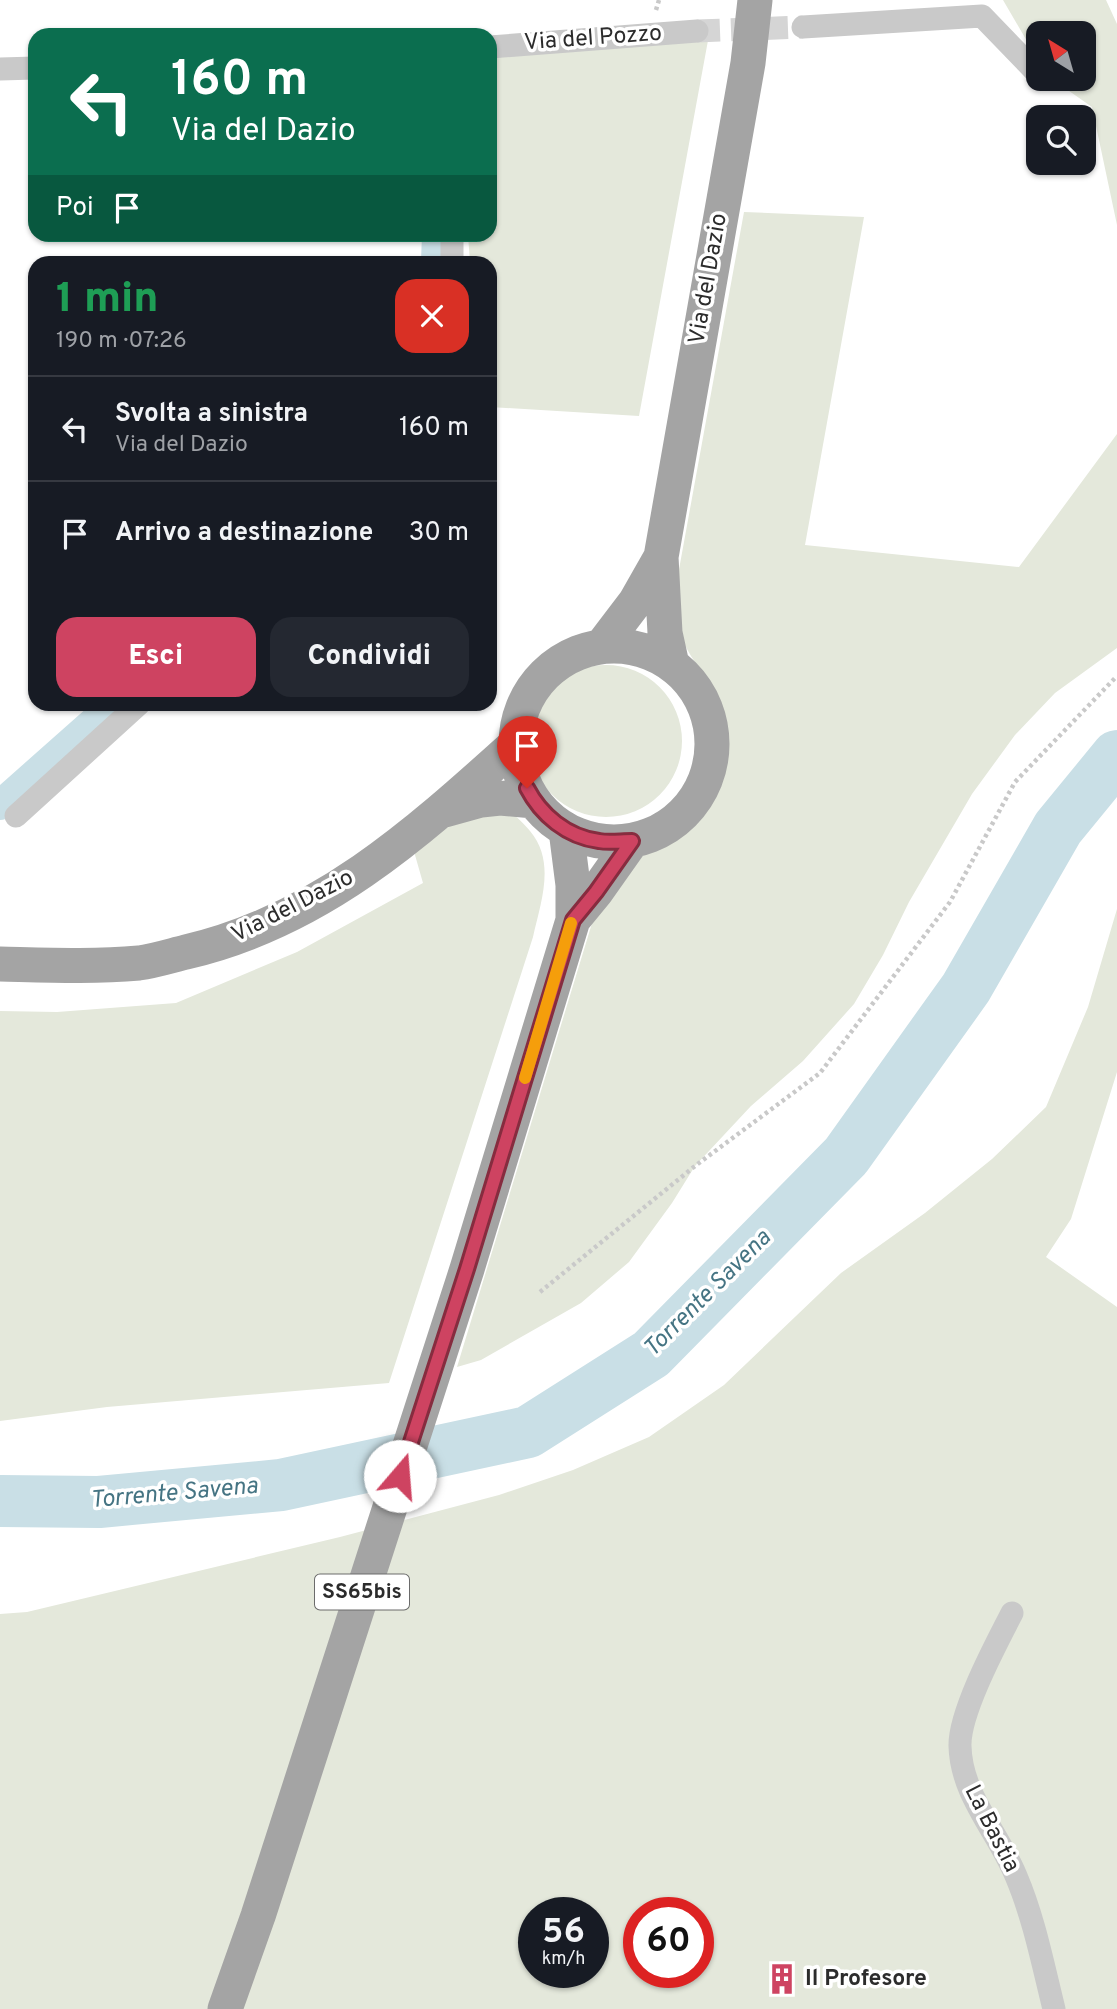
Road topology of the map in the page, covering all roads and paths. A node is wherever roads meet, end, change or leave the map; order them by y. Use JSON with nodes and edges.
{"nodes":[{"id":1,"x":755,"y":0,"type":"edge"},
{"id":2,"x":803,"y":27,"type":"tunnel mouth"},
{"id":3,"x":697,"y":31,"type":"tunnel mouth"},
{"id":4,"x":497,"y":46,"type":"edge"},
{"id":5,"x":1026,"y":62,"type":"edge"},
{"id":6,"x":28,"y":68,"type":"edge"},
{"id":7,"x":0,"y":69,"type":"edge"},
{"id":8,"x":661,"y":557,"type":"junction"},
{"id":9,"x":601,"y":647,"type":"junction"},
{"id":10,"x":672,"y":665,"type":"junction"},
{"id":11,"x":1117,"y":676,"type":"edge"},
{"id":12,"x":131,"y":711,"type":"edge"},
{"id":13,"x":516,"y":744,"type":"junction"},
{"id":14,"x":534,"y":801,"type":"junction"},
{"id":15,"x":441,"y":811,"type":"junction"},
{"id":16,"x":16,"y":816,"type":"dead end"},
{"id":17,"x":566,"y":830,"type":"junction"},
{"id":18,"x":632,"y":841,"type":"junction"},
{"id":19,"x":573,"y":920,"type":"junction"},
{"id":20,"x":0,"y":964,"type":"edge"},
{"id":21,"x":540,"y":1292,"type":"dead end"},
{"id":22,"x":1012,"y":1613,"type":"dead end"},
{"id":23,"x":225,"y":2009,"type":"edge"},
{"id":24,"x":1054,"y":2009,"type":"edge"}],
"edges":[{"from":1,"to":8,"type":"main road","name":"Via del Dazio"},
{"from":2,"to":5,"type":"street"},
{"from":3,"to":4,"type":"street","name":"Via del Pozzo"},
{"from":6,"to":7,"type":"street"},
{"from":8,"to":9,"type":"main road","name":"Via del Dazio"},
{"from":8,"to":10,"type":"main road","name":"Via del Dazio"},
{"from":9,"to":10,"type":"main road"},
{"from":9,"to":13,"type":"main road"},
{"from":10,"to":18,"type":"main road"},
{"from":11,"to":21,"type":"path"},
{"from":12,"to":16,"type":"street"},
{"from":13,"to":14,"type":"main road"},
{"from":13,"to":15,"type":"main road","name":"Via del Dazio"},
{"from":14,"to":15,"type":"main road","name":"Via del Dazio"},
{"from":14,"to":17,"type":"main road"},
{"from":15,"to":20,"type":"main road","name":"Via del Dazio"},
{"from":17,"to":18,"type":"main road"},
{"from":17,"to":19,"type":"main road","number":"SS65bis"},
{"from":18,"to":19,"type":"main road","number":"SS65bis"},
{"from":19,"to":23,"type":"main road","number":"SS65bis"},
{"from":22,"to":24,"type":"street","name":"La Bastia"}]}
